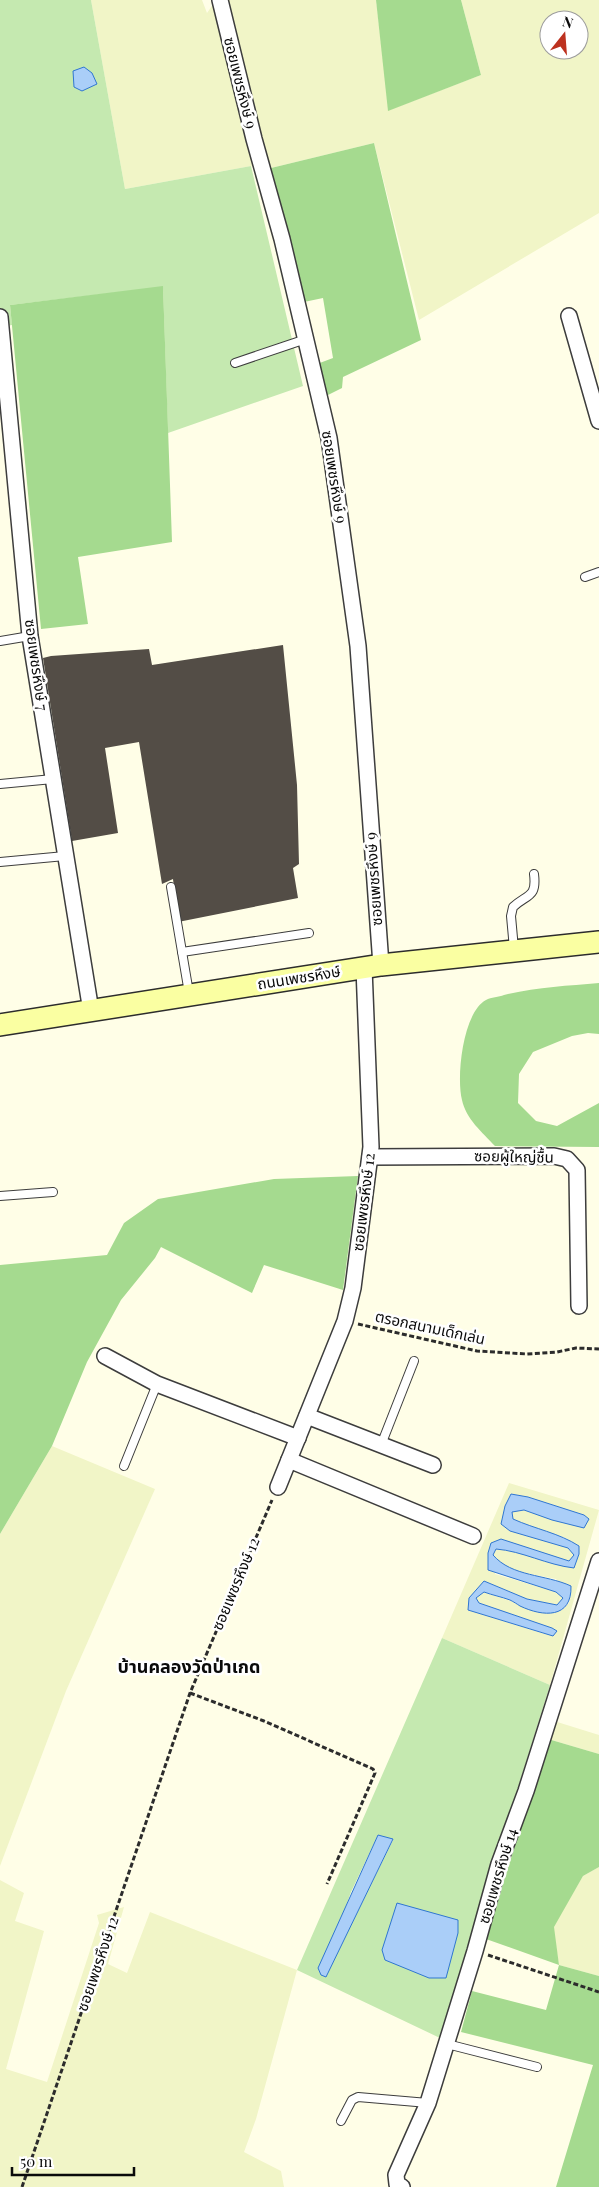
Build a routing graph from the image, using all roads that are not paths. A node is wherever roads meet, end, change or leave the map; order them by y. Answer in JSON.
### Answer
{"nodes":[{"id":1,"x":220,"y":0,"type":"edge"},
{"id":2,"x":569,"y":316,"type":"dead end"},
{"id":3,"x":0,"y":317,"type":"edge"},
{"id":4,"x":306,"y":339,"type":"junction"},
{"id":5,"x":235,"y":362,"type":"dead end"},
{"id":6,"x":599,"y":421,"type":"edge"},
{"id":7,"x":599,"y":572,"type":"edge"},
{"id":8,"x":586,"y":577,"type":"dead end"},
{"id":9,"x":30,"y":636,"type":"junction"},
{"id":10,"x":0,"y":641,"type":"edge"},
{"id":11,"x":53,"y":779,"type":"junction"},
{"id":12,"x":0,"y":784,"type":"edge"},
{"id":13,"x":66,"y":856,"type":"junction"},
{"id":14,"x":0,"y":862,"type":"edge"},
{"id":15,"x":534,"y":874,"type":"dead end"},
{"id":16,"x":170,"y":887,"type":"dead end"},
{"id":17,"x":309,"y":933,"type":"dead end"},
{"id":18,"x":599,"y":942,"type":"edge"},
{"id":19,"x":514,"y":951,"type":"junction"},
{"id":20,"x":182,"y":952,"type":"junction"},
{"id":21,"x":373,"y":966,"type":"junction"},
{"id":22,"x":189,"y":995,"type":"junction"},
{"id":23,"x":91,"y":1011,"type":"junction"},
{"id":24,"x":0,"y":1025,"type":"edge"},
{"id":25,"x":370,"y":1157,"type":"junction"},
{"id":26,"x":53,"y":1192,"type":"dead end"},
{"id":27,"x":0,"y":1196,"type":"edge"},
{"id":28,"x":579,"y":1306,"type":"dead end"},
{"id":29,"x":105,"y":1356,"type":"dead end"},
{"id":30,"x":414,"y":1361,"type":"dead end"},
{"id":31,"x":158,"y":1384,"type":"junction"},
{"id":32,"x":307,"y":1416,"type":"junction"},
{"id":33,"x":298,"y":1438,"type":"junction"},
{"id":34,"x":381,"y":1445,"type":"junction"},
{"id":35,"x":289,"y":1460,"type":"junction"},
{"id":36,"x":433,"y":1465,"type":"dead end"},
{"id":37,"x":124,"y":1466,"type":"dead end"},
{"id":38,"x":278,"y":1487,"type":"road end"},
{"id":39,"x":473,"y":1536,"type":"dead end"},
{"id":40,"x":599,"y":1561,"type":"edge"},
{"id":41,"x":447,"y":2044,"type":"junction"},
{"id":42,"x":537,"y":2067,"type":"dead end"},
{"id":43,"x":428,"y":2103,"type":"junction"},
{"id":44,"x":341,"y":2121,"type":"dead end"},
{"id":45,"x":402,"y":2187,"type":"edge"}],
"edges":[{"from":1,"to":4,"type":"street","name":"ซอยเพชรหึงษ์ 9"},
{"from":2,"to":6,"type":"street"},
{"from":3,"to":9,"type":"street","name":"ซอยเพชรหึงษ์ 7"},
{"from":4,"to":5,"type":"lane"},
{"from":4,"to":21,"type":"street","name":"ซอยเพชรหึงษ์ 9"},
{"from":7,"to":8,"type":"lane"},
{"from":9,"to":10,"type":"lane"},
{"from":9,"to":11,"type":"street","name":"ซอยเพชรหึงษ์ 7"},
{"from":11,"to":12,"type":"lane"},
{"from":11,"to":13,"type":"street","name":"ซอยเพชรหึงษ์ 7"},
{"from":13,"to":14,"type":"lane"},
{"from":13,"to":23,"type":"street","name":"ซอยเพชรหึงษ์ 7"},
{"from":15,"to":19,"type":"lane"},
{"from":16,"to":20,"type":"lane"},
{"from":17,"to":20,"type":"lane"},
{"from":18,"to":19,"type":"main road","name":"ถนนเพชรหึงษ์"},
{"from":19,"to":21,"type":"main road","name":"ถนนเพชรหึงษ์"},
{"from":20,"to":22,"type":"lane"},
{"from":21,"to":22,"type":"main road","name":"ถนนเพชรหึงษ์"},
{"from":21,"to":25,"type":"street","name":"ซอยเพชรหึงษ์ 12"},
{"from":22,"to":23,"type":"main road","name":"ถนนเพชรหึงษ์"},
{"from":23,"to":24,"type":"main road","name":"ถนนเพชรหึงษ์"},
{"from":25,"to":28,"type":"street","name":"ซอยผู้ใหญ่ชื้น"},
{"from":25,"to":32,"type":"street","name":"ซอยเพชรหึงษ์ 12"},
{"from":26,"to":27,"type":"lane"},
{"from":29,"to":31,"type":"street"},
{"from":30,"to":34,"type":"lane"},
{"from":31,"to":33,"type":"street"},
{"from":31,"to":37,"type":"lane"},
{"from":32,"to":33,"type":"street","name":"ซอยเพชรหึงษ์ 12"},
{"from":32,"to":34,"type":"street"},
{"from":33,"to":35,"type":"street","name":"ซอยเพชรหึงษ์ 12"},
{"from":34,"to":36,"type":"street"},
{"from":35,"to":38,"type":"street","name":"ซอยเพชรหึงษ์ 12"},
{"from":35,"to":39,"type":"street"},
{"from":40,"to":41,"type":"street","name":"ซอยเพชรหึงษ์ 14"},
{"from":41,"to":42,"type":"lane"},
{"from":41,"to":43,"type":"street","name":"ซอยเพชรหึงษ์ 14"},
{"from":43,"to":44,"type":"lane"},
{"from":43,"to":45,"type":"street","name":"ซอยเพชรหึงษ์ 14"}]}
